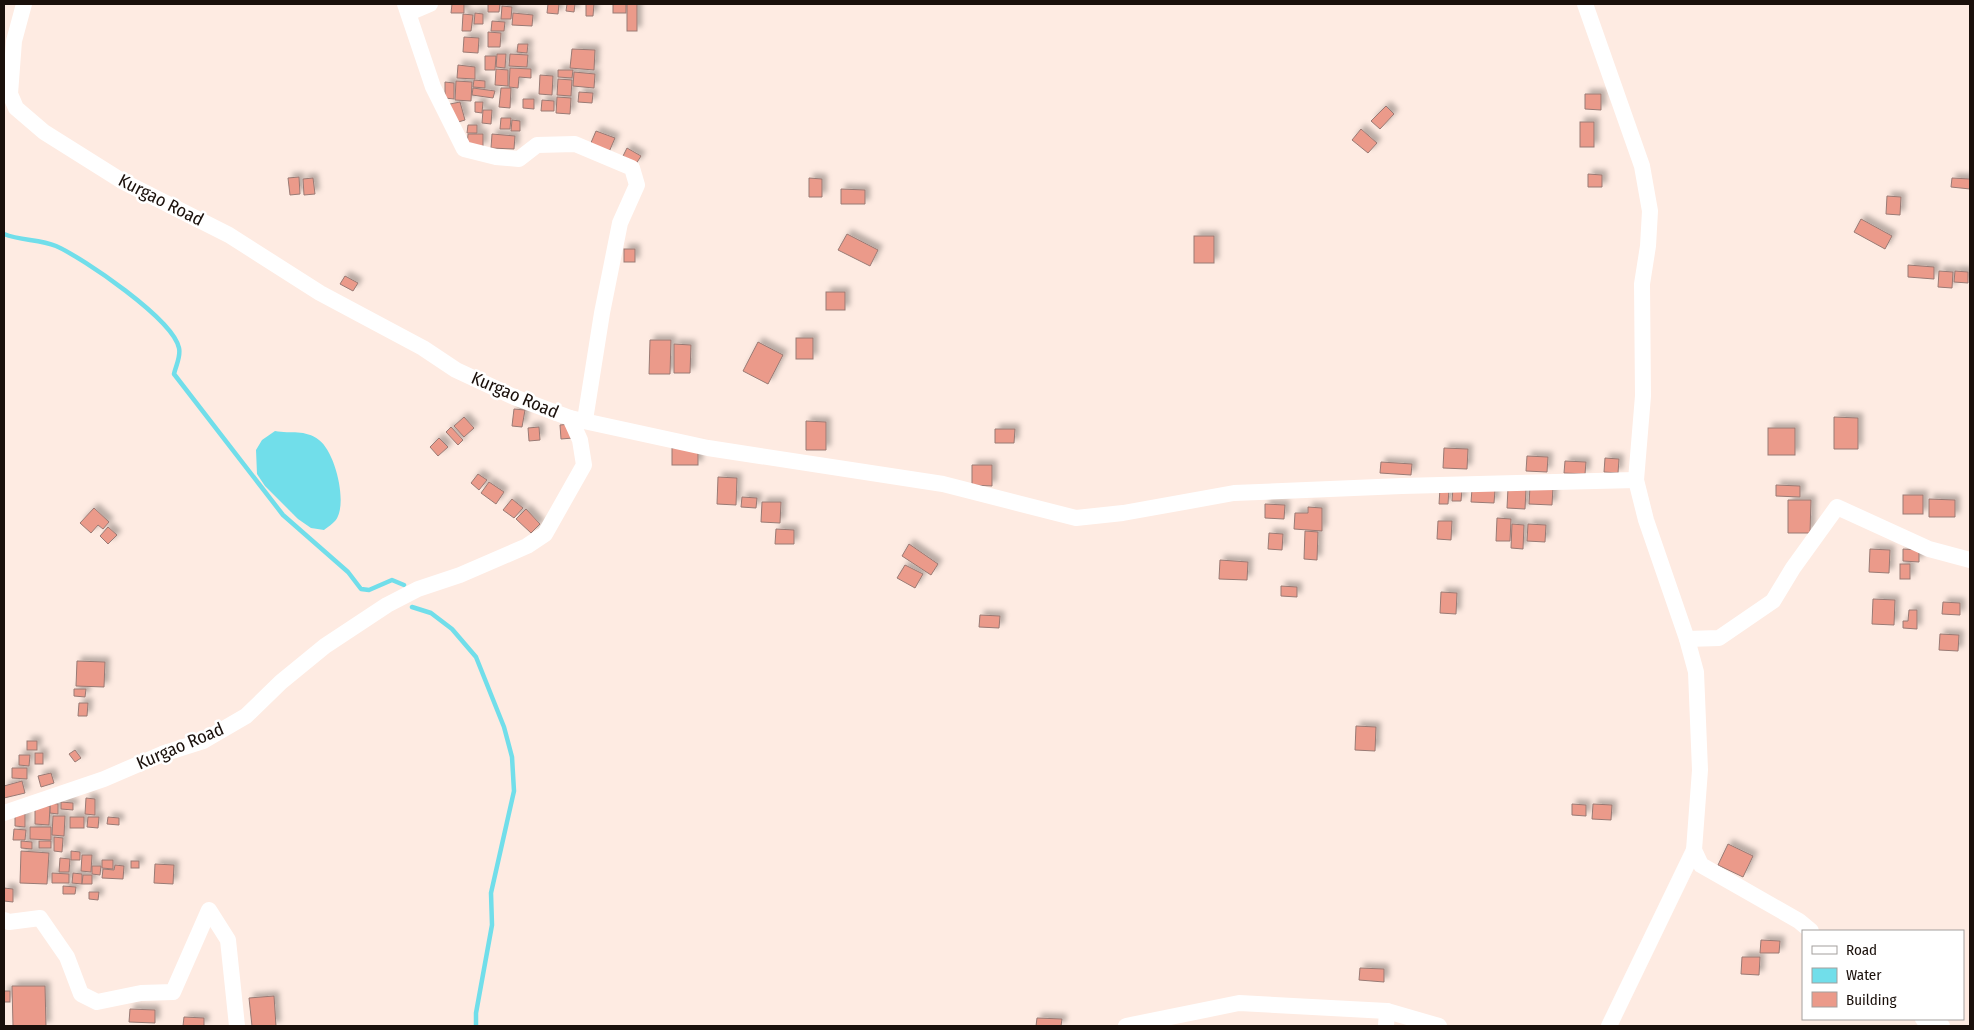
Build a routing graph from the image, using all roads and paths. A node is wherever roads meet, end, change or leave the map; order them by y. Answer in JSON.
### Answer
{"nodes":[{"id":1,"x":24,"y":4,"type":"edge"},
{"id":2,"x":430,"y":4,"type":"edge"},
{"id":3,"x":1585,"y":4,"type":"edge"},
{"id":4,"x":407,"y":8,"type":"edge"},
{"id":5,"x":577,"y":419,"type":"junction"},
{"id":6,"x":1636,"y":480,"type":"junction"},
{"id":7,"x":1970,"y":560,"type":"edge"},
{"id":8,"x":1687,"y":639,"type":"junction"},
{"id":9,"x":4,"y":813,"type":"edge"},
{"id":10,"x":1694,"y":850,"type":"junction"},
{"id":11,"x":4,"y":920,"type":"edge"},
{"id":12,"x":1810,"y":930,"type":"edge"},
{"id":13,"x":1387,"y":1019,"type":"edge"},
{"id":14,"x":1926,"y":1020,"type":"edge"},
{"id":15,"x":237,"y":1026,"type":"edge"},
{"id":16,"x":1126,"y":1026,"type":"edge"},
{"id":17,"x":1439,"y":1026,"type":"edge"},
{"id":18,"x":1609,"y":1026,"type":"edge"},
{"id":19,"x":1942,"y":1026,"type":"edge"}],
"edges":[{"from":1,"to":5,"type":"street","name":"Kurgao Road"},
{"from":2,"to":4,"type":"street"},
{"from":3,"to":6,"type":"street"},
{"from":4,"to":5,"type":"street"},
{"from":5,"to":6,"type":"street"},
{"from":5,"to":9,"type":"street","name":"Kurgao Road"},
{"from":6,"to":8,"type":"street"},
{"from":7,"to":8,"type":"street"},
{"from":8,"to":10,"type":"street"},
{"from":10,"to":12,"type":"street"},
{"from":10,"to":18,"type":"street"},
{"from":11,"to":15,"type":"street"},
{"from":13,"to":16,"type":"street"},
{"from":13,"to":17,"type":"street"},
{"from":14,"to":19,"type":"street"}]}
